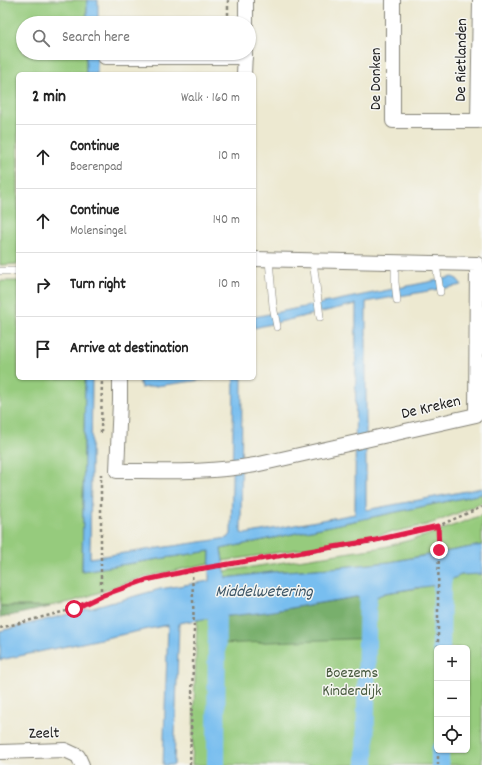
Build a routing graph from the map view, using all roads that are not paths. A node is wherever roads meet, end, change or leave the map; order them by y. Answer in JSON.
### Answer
{"nodes":[{"id":1,"x":246,"y":0,"type":"edge"},
{"id":2,"x":393,"y":0,"type":"edge"},
{"id":3,"x":480,"y":0,"type":"edge"},
{"id":4,"x":246,"y":16,"type":"edge"},
{"id":5,"x":245,"y":60,"type":"edge"},
{"id":6,"x":244,"y":72,"type":"edge"},
{"id":7,"x":478,"y":122,"type":"joint"},
{"id":8,"x":256,"y":259,"type":"edge"},
{"id":9,"x":270,"y":260,"type":"junction"},
{"id":10,"x":313,"y":261,"type":"junction"},
{"id":11,"x":395,"y":263,"type":"junction"},
{"id":12,"x":479,"y":264,"type":"edge"},
{"id":13,"x":437,"y":270,"type":"junction"},
{"id":14,"x":0,"y":271,"type":"edge"},
{"id":15,"x":16,"y":271,"type":"edge"},
{"id":16,"x":440,"y":292,"type":"dead end"},
{"id":17,"x":397,"y":301,"type":"dead end"},
{"id":18,"x":320,"y":317,"type":"dead end"},
{"id":19,"x":277,"y":327,"type":"dead end"},
{"id":20,"x":120,"y":380,"type":"edge"},
{"id":21,"x":0,"y":752,"type":"edge"},
{"id":22,"x":82,"y":765,"type":"edge"}],
"edges":[{"from":1,"to":4,"type":"street"},
{"from":2,"to":7,"type":"street","name":"De Donken"},
{"from":3,"to":7,"type":"street","name":"De Rietlanden"},
{"from":5,"to":6,"type":"street"},
{"from":8,"to":9,"type":"street","name":"De Kreken"},
{"from":9,"to":10,"type":"street","name":"De Kreken"},
{"from":9,"to":19,"type":"lane"},
{"from":10,"to":11,"type":"street","name":"De Kreken"},
{"from":10,"to":18,"type":"lane"},
{"from":11,"to":13,"type":"street","name":"De Kreken"},
{"from":11,"to":17,"type":"lane"},
{"from":12,"to":13,"type":"street","name":"De Kreken"},
{"from":12,"to":20,"type":"street","name":"De Kreken"},
{"from":13,"to":16,"type":"lane"},
{"from":14,"to":15,"type":"lane"},
{"from":21,"to":22,"type":"street","name":"Zeelt"}]}
